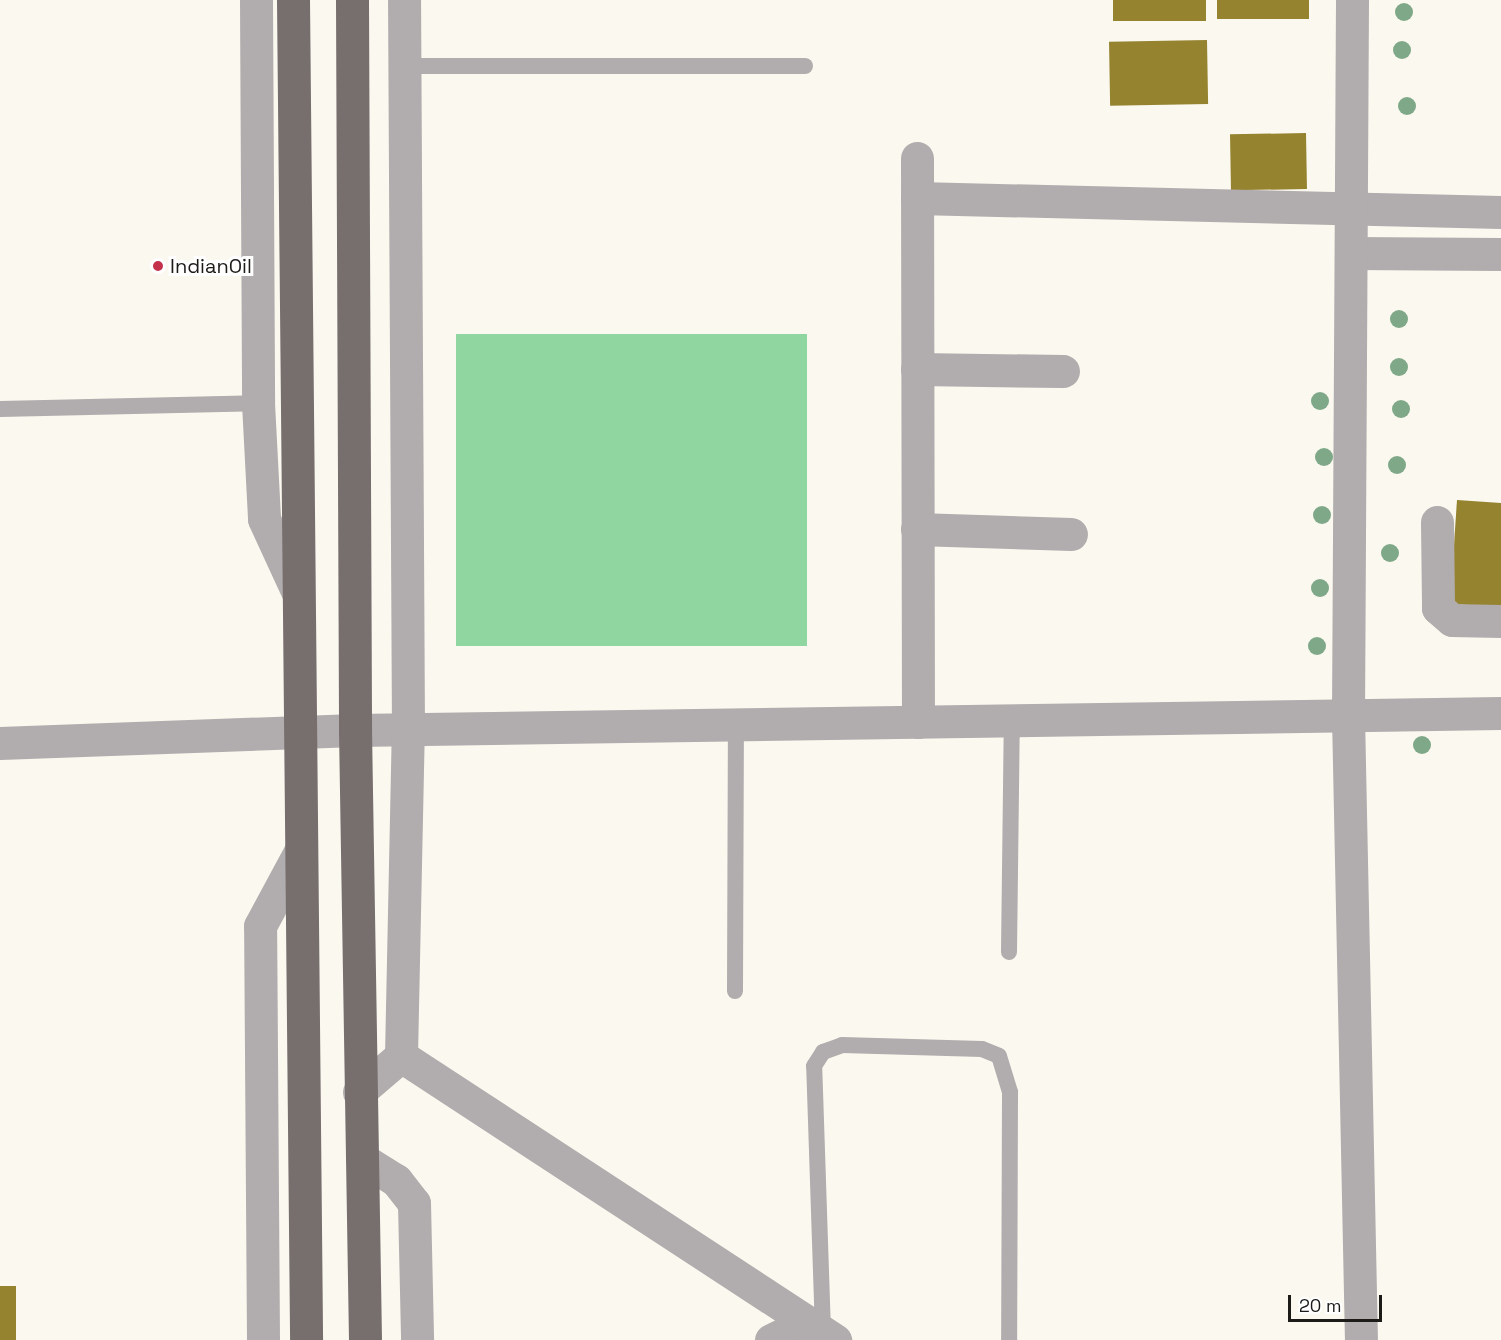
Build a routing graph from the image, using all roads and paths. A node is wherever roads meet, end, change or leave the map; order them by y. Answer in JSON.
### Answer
{"nodes":[{"id":1,"x":256,"y":0,"type":"edge"},
{"id":2,"x":293,"y":0,"type":"edge"},
{"id":3,"x":352,"y":0,"type":"edge"},
{"id":4,"x":404,"y":0,"type":"edge"},
{"id":5,"x":1352,"y":0,"type":"edge"},
{"id":6,"x":404,"y":66,"type":"junction"},
{"id":7,"x":805,"y":66,"type":"dead end"},
{"id":8,"x":917,"y":159,"type":"dead end"},
{"id":9,"x":917,"y":198,"type":"junction"},
{"id":10,"x":1350,"y":207,"type":"junction"},
{"id":11,"x":1495,"y":212,"type":"edge"},
{"id":12,"x":1351,"y":253,"type":"junction"},
{"id":13,"x":1493,"y":254,"type":"edge"},
{"id":14,"x":917,"y":369,"type":"junction"},
{"id":15,"x":1063,"y":371,"type":"dead end"},
{"id":16,"x":258,"y":403,"type":"junction"},
{"id":17,"x":0,"y":409,"type":"edge"},
{"id":18,"x":1437,"y":522,"type":"dead end"},
{"id":19,"x":917,"y":529,"type":"junction"},
{"id":20,"x":1071,"y":534,"type":"dead end"},
{"id":21,"x":298,"y":593,"type":"junction"},
{"id":22,"x":1501,"y":621,"type":"edge"},
{"id":23,"x":1501,"y":713,"type":"edge"},
{"id":24,"x":1348,"y":716,"type":"junction"},
{"id":25,"x":1012,"y":720,"type":"junction"},
{"id":26,"x":918,"y":722,"type":"junction"},
{"id":27,"x":736,"y":724,"type":"junction"},
{"id":28,"x":408,"y":729,"type":"junction"},
{"id":29,"x":355,"y":730,"type":"junction"},
{"id":30,"x":300,"y":732,"type":"junction"},
{"id":31,"x":0,"y":743,"type":"edge"},
{"id":32,"x":301,"y":850,"type":"junction"},
{"id":33,"x":1009,"y":952,"type":"dead end"},
{"id":34,"x":735,"y":991,"type":"dead end"},
{"id":35,"x":401,"y":1056,"type":"junction"},
{"id":36,"x":359,"y":1092,"type":"junction"},
{"id":37,"x":362,"y":1159,"type":"junction"},
{"id":38,"x":822,"y":1331,"type":"edge"},
{"id":39,"x":263,"y":1340,"type":"edge"},
{"id":40,"x":306,"y":1340,"type":"edge"},
{"id":41,"x":365,"y":1340,"type":"edge"},
{"id":42,"x":417,"y":1340,"type":"edge"},
{"id":43,"x":771,"y":1340,"type":"edge"},
{"id":44,"x":1009,"y":1340,"type":"edge"},
{"id":45,"x":1361,"y":1340,"type":"edge"}],
"edges":[{"from":1,"to":16,"type":"street"},
{"from":2,"to":21,"type":"main road"},
{"from":3,"to":29,"type":"main road"},
{"from":4,"to":6,"type":"street"},
{"from":5,"to":10,"type":"street"},
{"from":6,"to":7,"type":"lane"},
{"from":6,"to":28,"type":"street"},
{"from":8,"to":9,"type":"street"},
{"from":9,"to":10,"type":"street"},
{"from":9,"to":14,"type":"street"},
{"from":10,"to":11,"type":"street"},
{"from":10,"to":12,"type":"street"},
{"from":11,"to":13,"type":"street"},
{"from":12,"to":13,"type":"street"},
{"from":12,"to":24,"type":"street"},
{"from":14,"to":15,"type":"street"},
{"from":14,"to":19,"type":"street"},
{"from":16,"to":17,"type":"lane"},
{"from":16,"to":21,"type":"street"},
{"from":18,"to":22,"type":"street"},
{"from":19,"to":20,"type":"street"},
{"from":19,"to":26,"type":"street"},
{"from":21,"to":30,"type":"main road"},
{"from":23,"to":24,"type":"street"},
{"from":24,"to":25,"type":"street"},
{"from":24,"to":45,"type":"street"},
{"from":25,"to":26,"type":"street"},
{"from":25,"to":33,"type":"lane"},
{"from":26,"to":27,"type":"street"},
{"from":27,"to":28,"type":"street"},
{"from":27,"to":34,"type":"lane"},
{"from":28,"to":29,"type":"street"},
{"from":28,"to":35,"type":"street"},
{"from":29,"to":30,"type":"street"},
{"from":29,"to":36,"type":"main road"},
{"from":30,"to":31,"type":"street"},
{"from":30,"to":32,"type":"main road"},
{"from":32,"to":39,"type":"street"},
{"from":32,"to":40,"type":"main road"},
{"from":35,"to":36,"type":"street"},
{"from":35,"to":38,"type":"street"},
{"from":36,"to":37,"type":"main road"},
{"from":37,"to":41,"type":"main road"},
{"from":37,"to":42,"type":"street"},
{"from":38,"to":43,"type":"street"},
{"from":38,"to":44,"type":"lane"}]}
